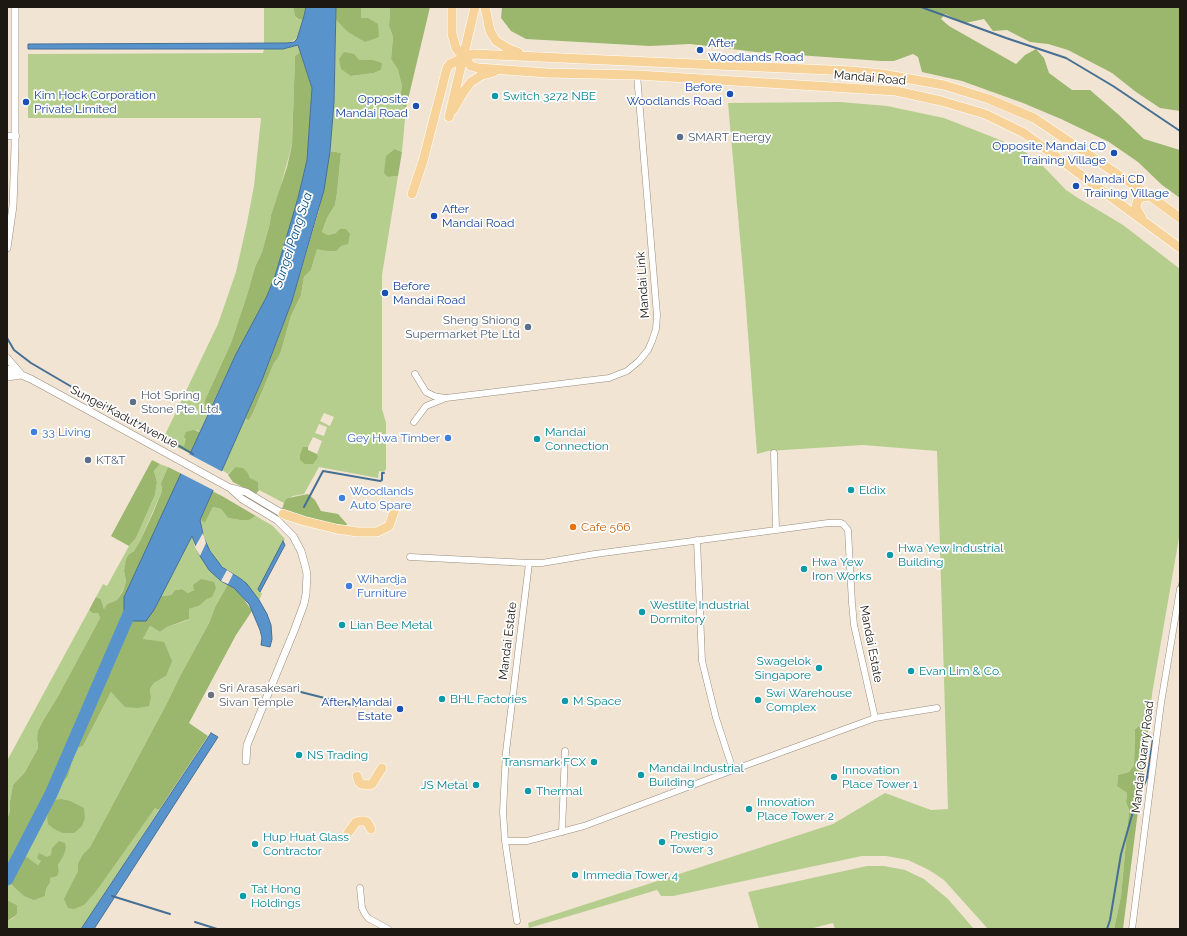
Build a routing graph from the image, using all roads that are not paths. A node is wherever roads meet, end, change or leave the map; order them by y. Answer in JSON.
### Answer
{"nodes":[{"id":1,"x":15,"y":7,"type":"edge"},
{"id":2,"x":452,"y":7,"type":"edge"},
{"id":3,"x":475,"y":7,"type":"edge"},
{"id":4,"x":485,"y":7,"type":"edge"},
{"id":5,"x":531,"y":57,"type":"junction"},
{"id":6,"x":464,"y":58,"type":"junction"},
{"id":7,"x":776,"y":68,"type":"junction"},
{"id":8,"x":514,"y":71,"type":"junction"},
{"id":9,"x":482,"y":75,"type":"junction"},
{"id":10,"x":637,"y":75,"type":"junction"},
{"id":11,"x":789,"y":84,"type":"junction"},
{"id":12,"x":454,"y":98,"type":"junction"},
{"id":13,"x":7,"y":136,"type":"edge"},
{"id":14,"x":16,"y":136,"type":"junction"},
{"id":15,"x":412,"y":194,"type":"dead end"},
{"id":16,"x":1150,"y":196,"type":"junction"},
{"id":17,"x":1180,"y":218,"type":"edge"},
{"id":18,"x":1143,"y":221,"type":"junction"},
{"id":19,"x":7,"y":248,"type":"edge"},
{"id":20,"x":1180,"y":248,"type":"edge"},
{"id":21,"x":7,"y":358,"type":"edge"},
{"id":22,"x":7,"y":369,"type":"edge"},
{"id":23,"x":416,"y":374,"type":"dead end"},
{"id":24,"x":22,"y":375,"type":"junction"},
{"id":25,"x":7,"y":377,"type":"edge"},
{"id":26,"x":446,"y":398,"type":"junction"},
{"id":27,"x":414,"y":422,"type":"dead end"},
{"id":28,"x":774,"y":453,"type":"dead end"},
{"id":29,"x":230,"y":488,"type":"junction"},
{"id":30,"x":396,"y":509,"type":"dead end"},
{"id":31,"x":283,"y":514,"type":"joint"},
{"id":32,"x":776,"y":530,"type":"junction"},
{"id":33,"x":696,"y":540,"type":"junction"},
{"id":34,"x":410,"y":557,"type":"dead end"},
{"id":35,"x":529,"y":563,"type":"junction"},
{"id":36,"x":1180,"y":589,"type":"edge"},
{"id":37,"x":937,"y":708,"type":"dead end"},
{"id":38,"x":875,"y":718,"type":"junction"},
{"id":39,"x":565,"y":751,"type":"dead end"},
{"id":40,"x":246,"y":761,"type":"dead end"},
{"id":41,"x":382,"y":768,"type":"dead end"},
{"id":42,"x":733,"y":770,"type":"junction"},
{"id":43,"x":357,"y":776,"type":"dead end"},
{"id":44,"x":371,"y":829,"type":"dead end"},
{"id":45,"x":562,"y":832,"type":"junction"},
{"id":46,"x":348,"y":833,"type":"dead end"},
{"id":47,"x":505,"y":841,"type":"junction"},
{"id":48,"x":360,"y":888,"type":"dead end"},
{"id":49,"x":517,"y":921,"type":"dead end"},
{"id":50,"x":388,"y":929,"type":"edge"},
{"id":51,"x":1132,"y":929,"type":"edge"}],
"edges":[{"from":1,"to":14,"type":"street"},
{"from":2,"to":6,"type":"main road"},
{"from":3,"to":6,"type":"main road"},
{"from":4,"to":5,"type":"main road"},
{"from":5,"to":6,"type":"main road","name":"Mandai Road"},
{"from":5,"to":7,"type":"main road","name":"Mandai Road"},
{"from":6,"to":8,"type":"main road"},
{"from":6,"to":12,"type":"main road"},
{"from":6,"to":15,"type":"main road"},
{"from":7,"to":11,"type":"main road"},
{"from":7,"to":16,"type":"main road","name":"Mandai Road"},
{"from":8,"to":9,"type":"main road"},
{"from":8,"to":10,"type":"main road","name":"Mandai Road"},
{"from":9,"to":12,"type":"main road"},
{"from":9,"to":12,"type":"main road"},
{"from":10,"to":11,"type":"main road","name":"Mandai Road"},
{"from":10,"to":26,"type":"street","name":"Mandai Link"},
{"from":11,"to":18,"type":"main road","name":"Mandai Road"},
{"from":13,"to":14,"type":"street"},
{"from":14,"to":19,"type":"street"},
{"from":16,"to":17,"type":"main road","name":"Mandai Road"},
{"from":16,"to":18,"type":"main road"},
{"from":18,"to":20,"type":"main road","name":"Mandai Road"},
{"from":21,"to":24,"type":"street"},
{"from":22,"to":24,"type":"street","name":"Sungei Kadut Avenue"},
{"from":23,"to":26,"type":"street","name":"Mandai Link"},
{"from":24,"to":25,"type":"street"},
{"from":24,"to":29,"type":"street","name":"Sungei Kadut Avenue"},
{"from":26,"to":27,"type":"street","name":"Mandai Link"},
{"from":28,"to":32,"type":"street"},
{"from":29,"to":31,"type":"street","name":"Sungei Kadut Avenue"},
{"from":29,"to":40,"type":"street","name":"Sungei Kadut Avenue"},
{"from":30,"to":31,"type":"main road"},
{"from":32,"to":33,"type":"street","name":"Mandai Estate"},
{"from":32,"to":38,"type":"street","name":"Mandai Estate"},
{"from":33,"to":35,"type":"street","name":"Mandai Estate"},
{"from":33,"to":42,"type":"street"},
{"from":34,"to":35,"type":"street","name":"Mandai Estate"},
{"from":35,"to":47,"type":"street","name":"Mandai Estate"},
{"from":36,"to":51,"type":"street","name":"Mandai Quarry Road"},
{"from":37,"to":38,"type":"street"},
{"from":38,"to":42,"type":"street"},
{"from":39,"to":45,"type":"street"},
{"from":41,"to":43,"type":"main road"},
{"from":42,"to":45,"type":"street"},
{"from":44,"to":46,"type":"main road"},
{"from":45,"to":47,"type":"street"},
{"from":47,"to":49,"type":"street","name":"Mandai Estate"},
{"from":48,"to":50,"type":"street"}]}
